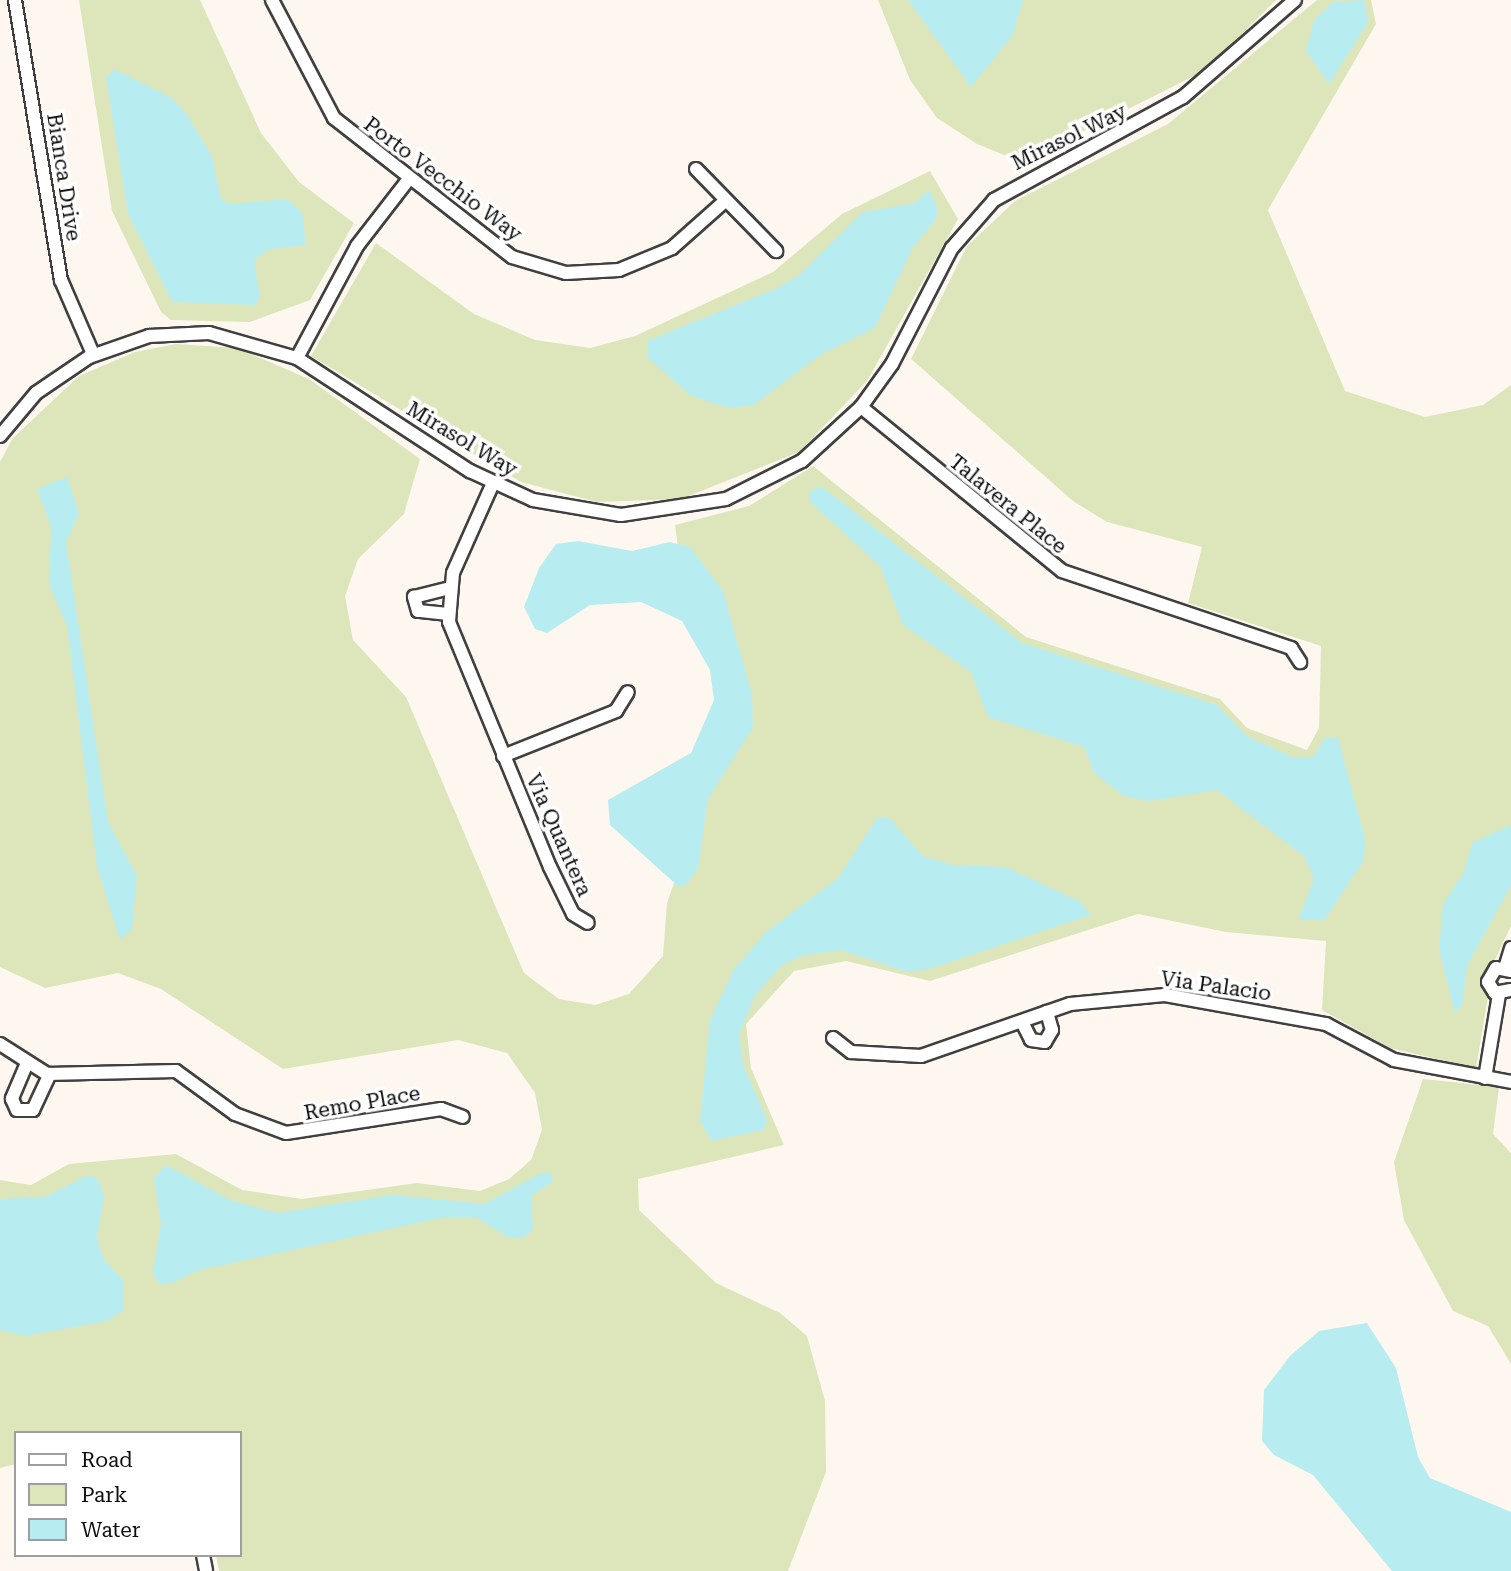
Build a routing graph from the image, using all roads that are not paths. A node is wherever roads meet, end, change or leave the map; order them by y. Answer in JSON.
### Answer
{"nodes":[{"id":1,"x":15,"y":0,"type":"edge"},
{"id":2,"x":272,"y":0,"type":"edge"},
{"id":3,"x":1295,"y":0,"type":"edge"},
{"id":4,"x":696,"y":169,"type":"dead end"},
{"id":5,"x":408,"y":180,"type":"junction"},
{"id":6,"x":726,"y":200,"type":"junction"},
{"id":7,"x":776,"y":251,"type":"dead end"},
{"id":8,"x":93,"y":354,"type":"junction"},
{"id":9,"x":297,"y":358,"type":"junction"},
{"id":10,"x":861,"y":408,"type":"junction"},
{"id":11,"x":0,"y":436,"type":"edge"},
{"id":12,"x":493,"y":483,"type":"junction"},
{"id":13,"x":449,"y":588,"type":"junction"},
{"id":14,"x":448,"y":614,"type":"junction"},
{"id":15,"x":1300,"y":662,"type":"dead end"},
{"id":16,"x":628,"y":692,"type":"dead end"},
{"id":17,"x":503,"y":756,"type":"junction"},
{"id":18,"x":588,"y":923,"type":"dead end"},
{"id":19,"x":1511,"y":948,"type":"edge"},
{"id":20,"x":1508,"y":970,"type":"edge"},
{"id":21,"x":1505,"y":992,"type":"edge"},
{"id":22,"x":1047,"y":1012,"type":"junction"},
{"id":23,"x":1022,"y":1022,"type":"junction"},
{"id":24,"x":833,"y":1038,"type":"dead end"},
{"id":25,"x":0,"y":1044,"type":"edge"},
{"id":26,"x":27,"y":1063,"type":"junction"},
{"id":27,"x":50,"y":1074,"type":"junction"},
{"id":28,"x":1485,"y":1078,"type":"junction"},
{"id":29,"x":1511,"y":1082,"type":"edge"},
{"id":30,"x":463,"y":1116,"type":"dead end"}],
"edges":[{"from":1,"to":8,"type":"street","name":"Bianca Drive"},
{"from":2,"to":5,"type":"street","name":"Porto Vecchio Way"},
{"from":3,"to":10,"type":"street","name":"Mirasol Way"},
{"from":4,"to":6,"type":"street"},
{"from":5,"to":6,"type":"street","name":"Porto Vecchio Way"},
{"from":5,"to":9,"type":"street"},
{"from":6,"to":7,"type":"street"},
{"from":8,"to":9,"type":"street","name":"Mirasol Way"},
{"from":8,"to":11,"type":"street","name":"Mirasol Way"},
{"from":9,"to":12,"type":"street","name":"Mirasol Way"},
{"from":10,"to":12,"type":"street","name":"Mirasol Way"},
{"from":10,"to":15,"type":"street","name":"Talavera Place"},
{"from":12,"to":13,"type":"street","name":"Via Quantera"},
{"from":13,"to":14,"type":"street","name":"Via Quantera"},
{"from":13,"to":14,"type":"street"},
{"from":14,"to":17,"type":"street","name":"Via Quantera"},
{"from":16,"to":17,"type":"street","name":"Via Quantera"},
{"from":17,"to":18,"type":"street","name":"Via Quantera"},
{"from":19,"to":20,"type":"street"},
{"from":20,"to":21,"type":"street"},
{"from":21,"to":28,"type":"street"},
{"from":22,"to":23,"type":"street","name":"Via Palacio"},
{"from":22,"to":23,"type":"street"},
{"from":22,"to":28,"type":"street","name":"Via Palacio"},
{"from":23,"to":24,"type":"street","name":"Via Palacio"},
{"from":25,"to":26,"type":"street","name":"Remo Place"},
{"from":26,"to":27,"type":"street","name":"Remo Place"},
{"from":26,"to":27,"type":"street"},
{"from":27,"to":30,"type":"street","name":"Remo Place"},
{"from":28,"to":29,"type":"street","name":"Via Palacio"}]}
